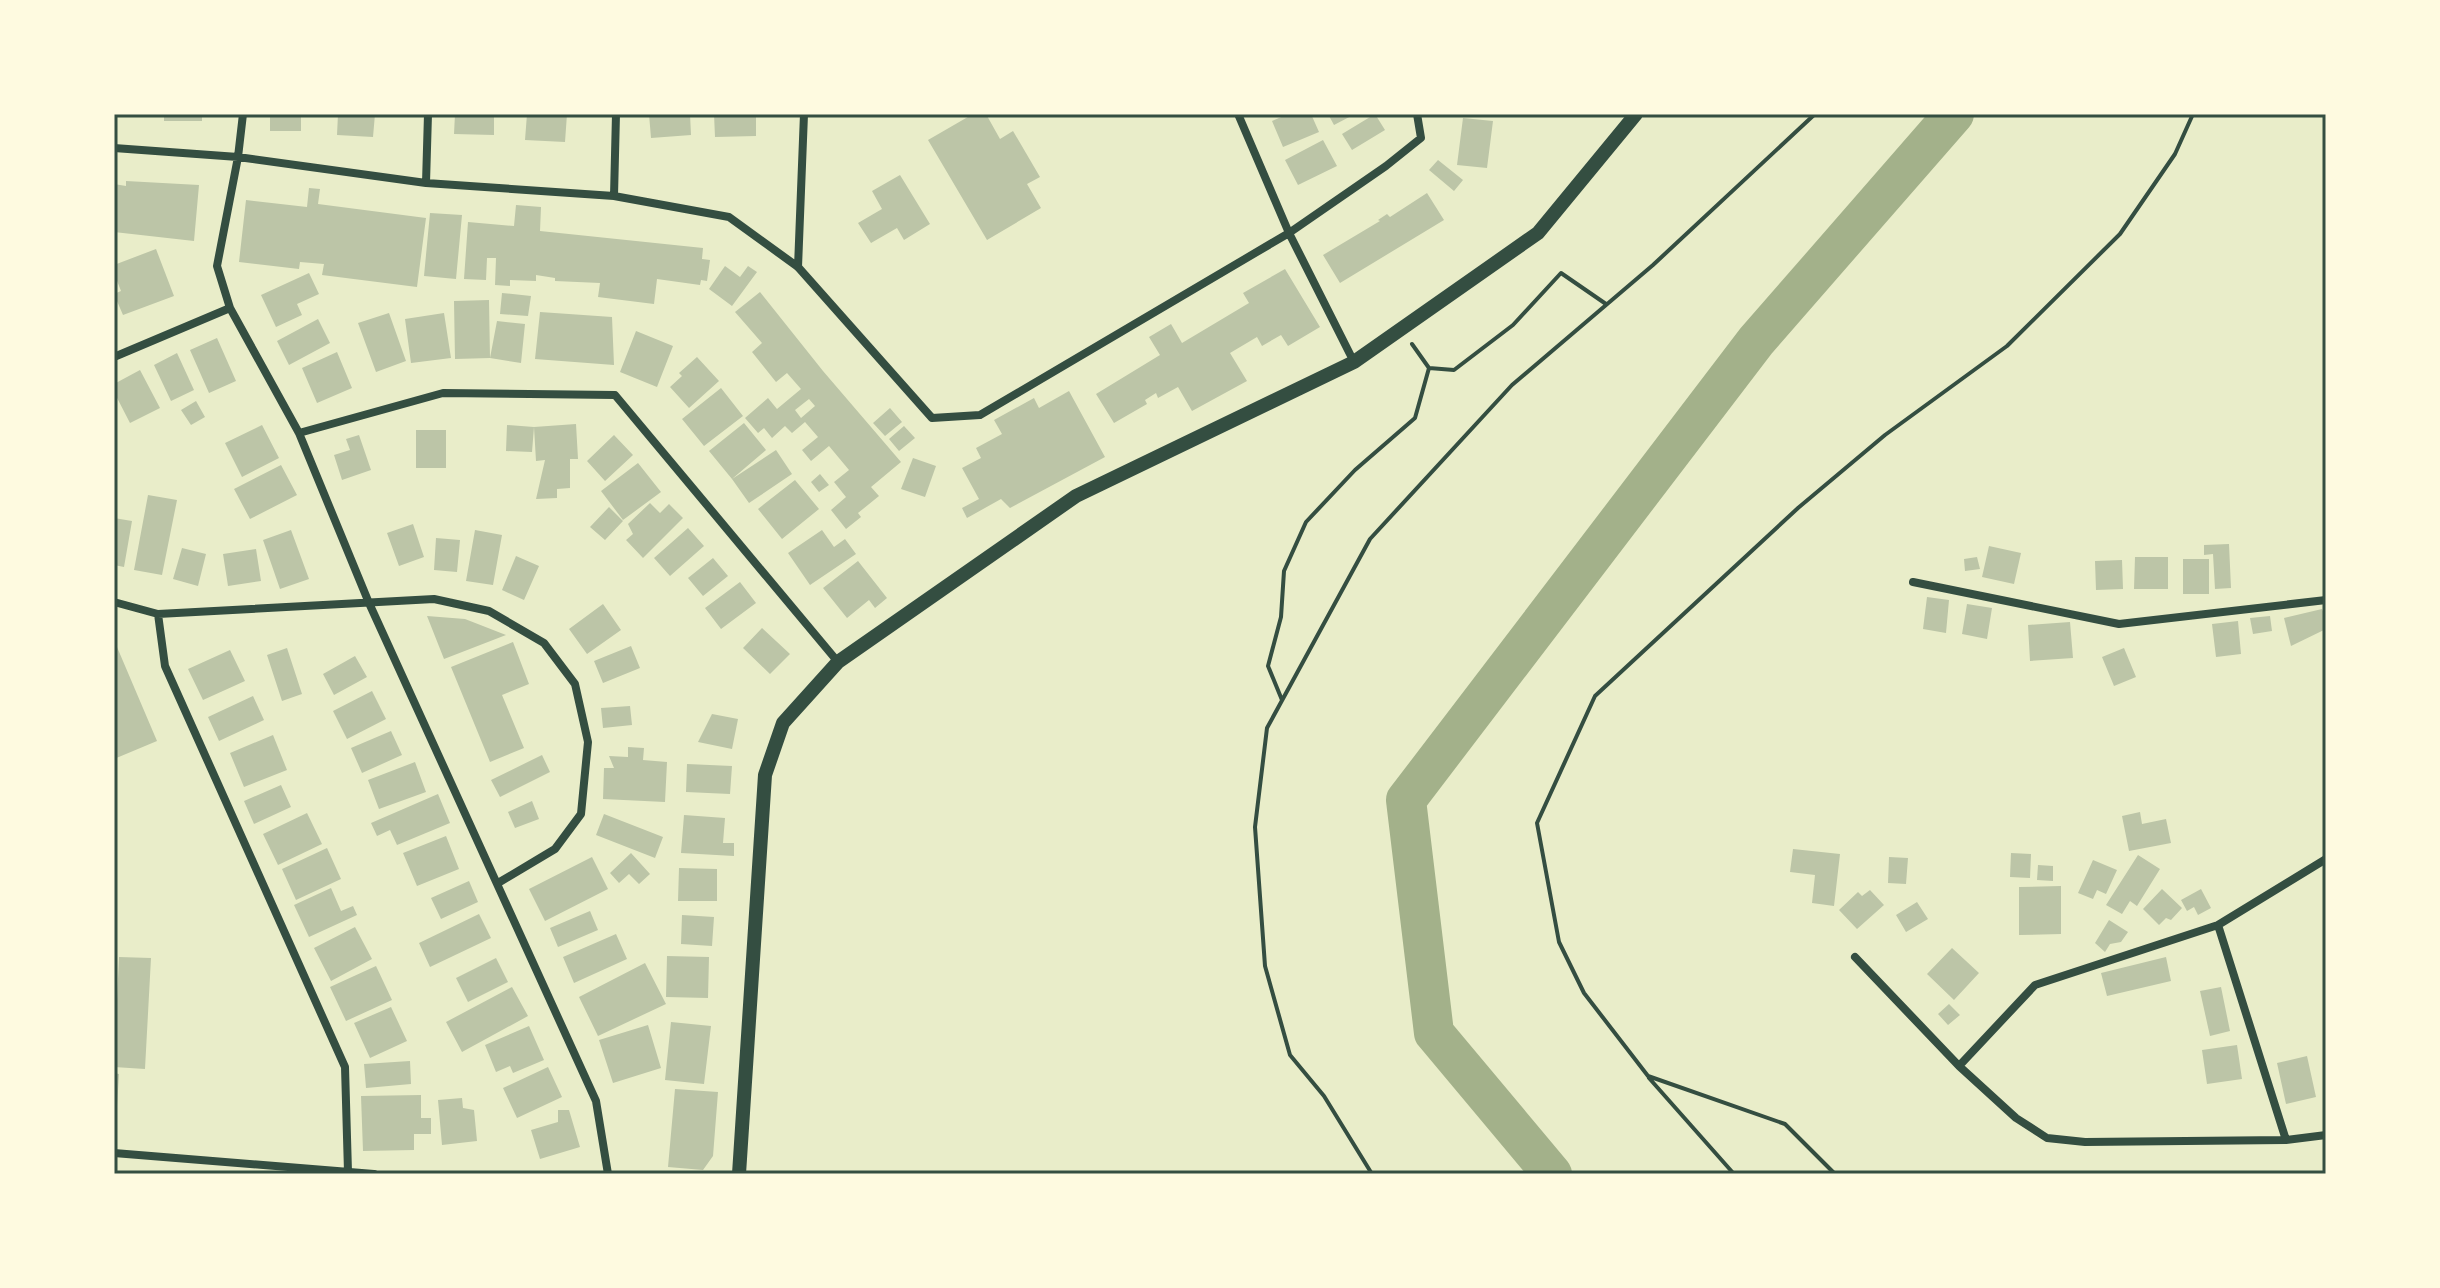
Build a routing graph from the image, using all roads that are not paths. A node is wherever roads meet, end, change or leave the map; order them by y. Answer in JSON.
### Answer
{"nodes":[{"id":1,"x":243,"y":114,"type":"edge"},
{"id":2,"x":428,"y":114,"type":"edge"},
{"id":3,"x":616,"y":114,"type":"edge"},
{"id":4,"x":804,"y":114,"type":"edge"},
{"id":5,"x":1238,"y":114,"type":"edge"},
{"id":6,"x":1417,"y":114,"type":"edge"},
{"id":7,"x":1636,"y":114,"type":"edge"},
{"id":8,"x":114,"y":148,"type":"edge"},
{"id":9,"x":238,"y":157,"type":"junction"},
{"id":10,"x":426,"y":183,"type":"junction"},
{"id":11,"x":614,"y":196,"type":"junction"},
{"id":12,"x":1289,"y":233,"type":"junction"},
{"id":13,"x":798,"y":267,"type":"junction"},
{"id":14,"x":230,"y":308,"type":"junction"},
{"id":15,"x":114,"y":357,"type":"edge"},
{"id":16,"x":1354,"y":362,"type":"junction"},
{"id":17,"x":299,"y":433,"type":"junction"},
{"id":18,"x":1913,"y":582,"type":"dead end"},
{"id":19,"x":2326,"y":600,"type":"edge"},
{"id":20,"x":114,"y":602,"type":"edge"},
{"id":21,"x":369,"y":603,"type":"junction"},
{"id":22,"x":158,"y":614,"type":"junction"},
{"id":23,"x":838,"y":662,"type":"junction"},
{"id":24,"x":2326,"y":859,"type":"edge"},
{"id":25,"x":498,"y":883,"type":"junction"},
{"id":26,"x":2218,"y":925,"type":"junction"},
{"id":27,"x":1855,"y":957,"type":"dead end"},
{"id":28,"x":1959,"y":1066,"type":"junction"},
{"id":29,"x":2326,"y":1135,"type":"edge"},
{"id":30,"x":2286,"y":1140,"type":"junction"},
{"id":31,"x":114,"y":1153,"type":"edge"},
{"id":32,"x":348,"y":1172,"type":"junction"},
{"id":33,"x":374,"y":1174,"type":"edge"},
{"id":34,"x":608,"y":1174,"type":"edge"},
{"id":35,"x":739,"y":1174,"type":"edge"}],
"edges":[{"from":1,"to":9,"type":"street"},
{"from":2,"to":10,"type":"street"},
{"from":3,"to":11,"type":"street"},
{"from":4,"to":13,"type":"street"},
{"from":5,"to":12,"type":"street"},
{"from":6,"to":12,"type":"street"},
{"from":7,"to":16,"type":"street"},
{"from":8,"to":9,"type":"street"},
{"from":9,"to":10,"type":"street"},
{"from":9,"to":14,"type":"street"},
{"from":10,"to":11,"type":"street"},
{"from":11,"to":13,"type":"street"},
{"from":12,"to":13,"type":"street"},
{"from":12,"to":16,"type":"street"},
{"from":14,"to":15,"type":"street"},
{"from":14,"to":17,"type":"street"},
{"from":16,"to":23,"type":"street"},
{"from":17,"to":21,"type":"street"},
{"from":17,"to":23,"type":"street"},
{"from":18,"to":19,"type":"street"},
{"from":20,"to":22,"type":"street"},
{"from":21,"to":22,"type":"street"},
{"from":21,"to":25,"type":"street"},
{"from":21,"to":25,"type":"street"},
{"from":22,"to":32,"type":"street"},
{"from":23,"to":35,"type":"street"},
{"from":24,"to":26,"type":"street"},
{"from":25,"to":34,"type":"street"},
{"from":26,"to":28,"type":"street"},
{"from":26,"to":30,"type":"street"},
{"from":27,"to":28,"type":"street"},
{"from":28,"to":30,"type":"street"},
{"from":29,"to":30,"type":"street"},
{"from":31,"to":32,"type":"street"},
{"from":32,"to":33,"type":"street"}]}
